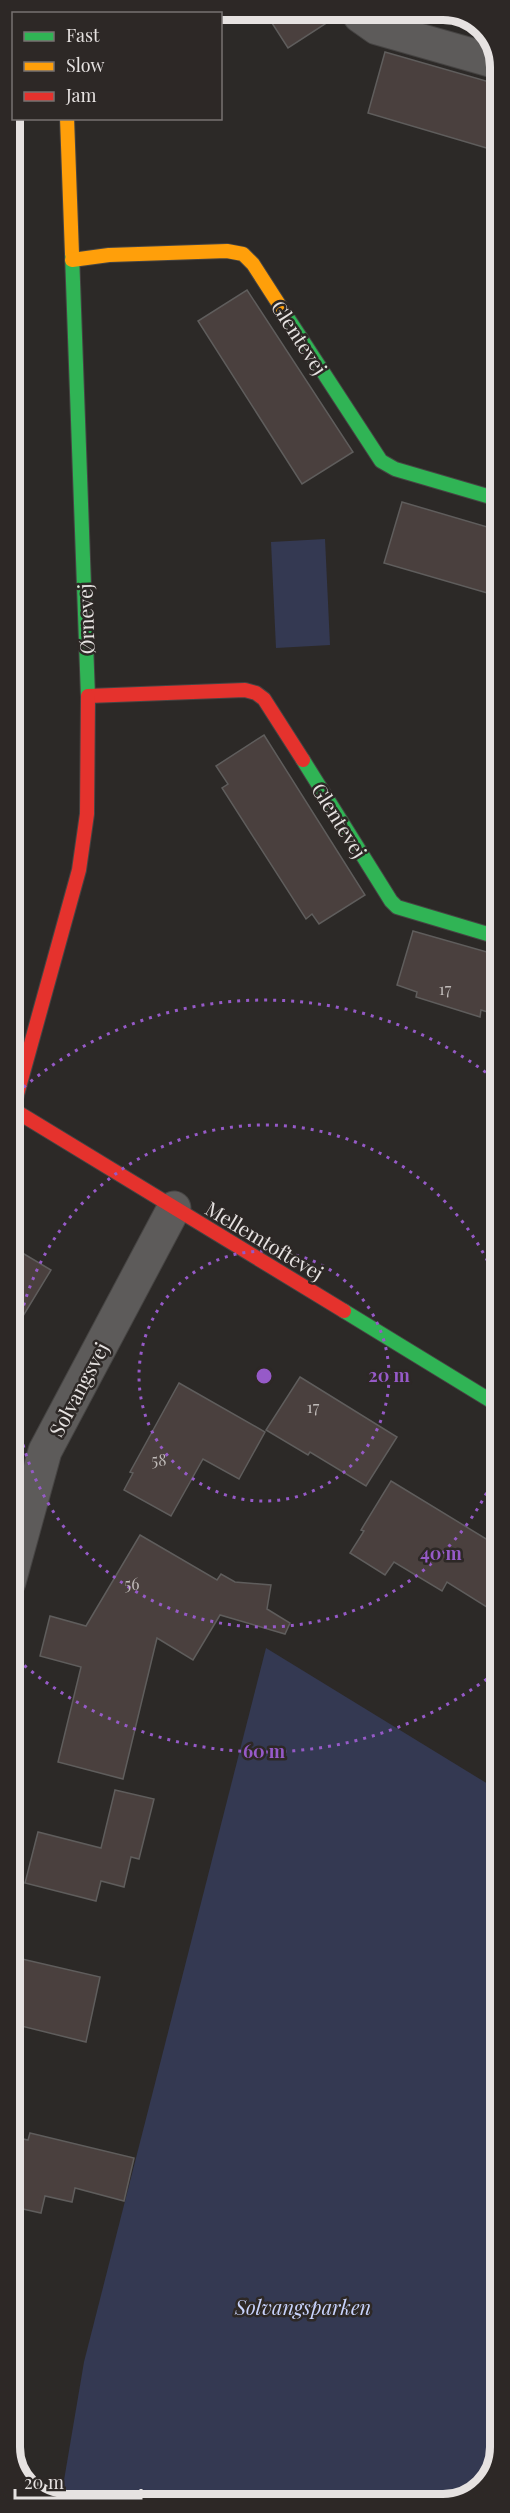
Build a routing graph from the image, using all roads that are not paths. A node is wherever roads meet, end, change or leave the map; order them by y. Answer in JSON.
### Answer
{"nodes":[{"id":1,"x":366,"y":20,"type":"edge"},
{"id":2,"x":490,"y":60,"type":"edge"},
{"id":3,"x":67,"y":120,"type":"edge"},
{"id":4,"x":72,"y":260,"type":"junction"},
{"id":5,"x":490,"y":497,"type":"edge"},
{"id":6,"x":88,"y":696,"type":"junction"},
{"id":7,"x":490,"y":935,"type":"edge"},
{"id":8,"x":20,"y":1076,"type":"edge"},
{"id":9,"x":20,"y":1114,"type":"edge"},
{"id":10,"x":174,"y":1208,"type":"junction"},
{"id":11,"x":490,"y":1400,"type":"edge"},
{"id":12,"x":20,"y":1542,"type":"edge"}],
"edges":[{"from":1,"to":2,"type":"street"},
{"from":3,"to":4,"type":"street","name":"Ørnevej"},
{"from":4,"to":5,"type":"street","name":"Glentevej"},
{"from":4,"to":6,"type":"street","name":"Ørnevej"},
{"from":6,"to":7,"type":"street","name":"Glentevej"},
{"from":6,"to":8,"type":"street","name":"Ørnevej"},
{"from":9,"to":10,"type":"street","name":"Mellemtoftevej"},
{"from":10,"to":11,"type":"street","name":"Mellemtoftevej"},
{"from":10,"to":12,"type":"street","name":"Solvangsvej"}]}
